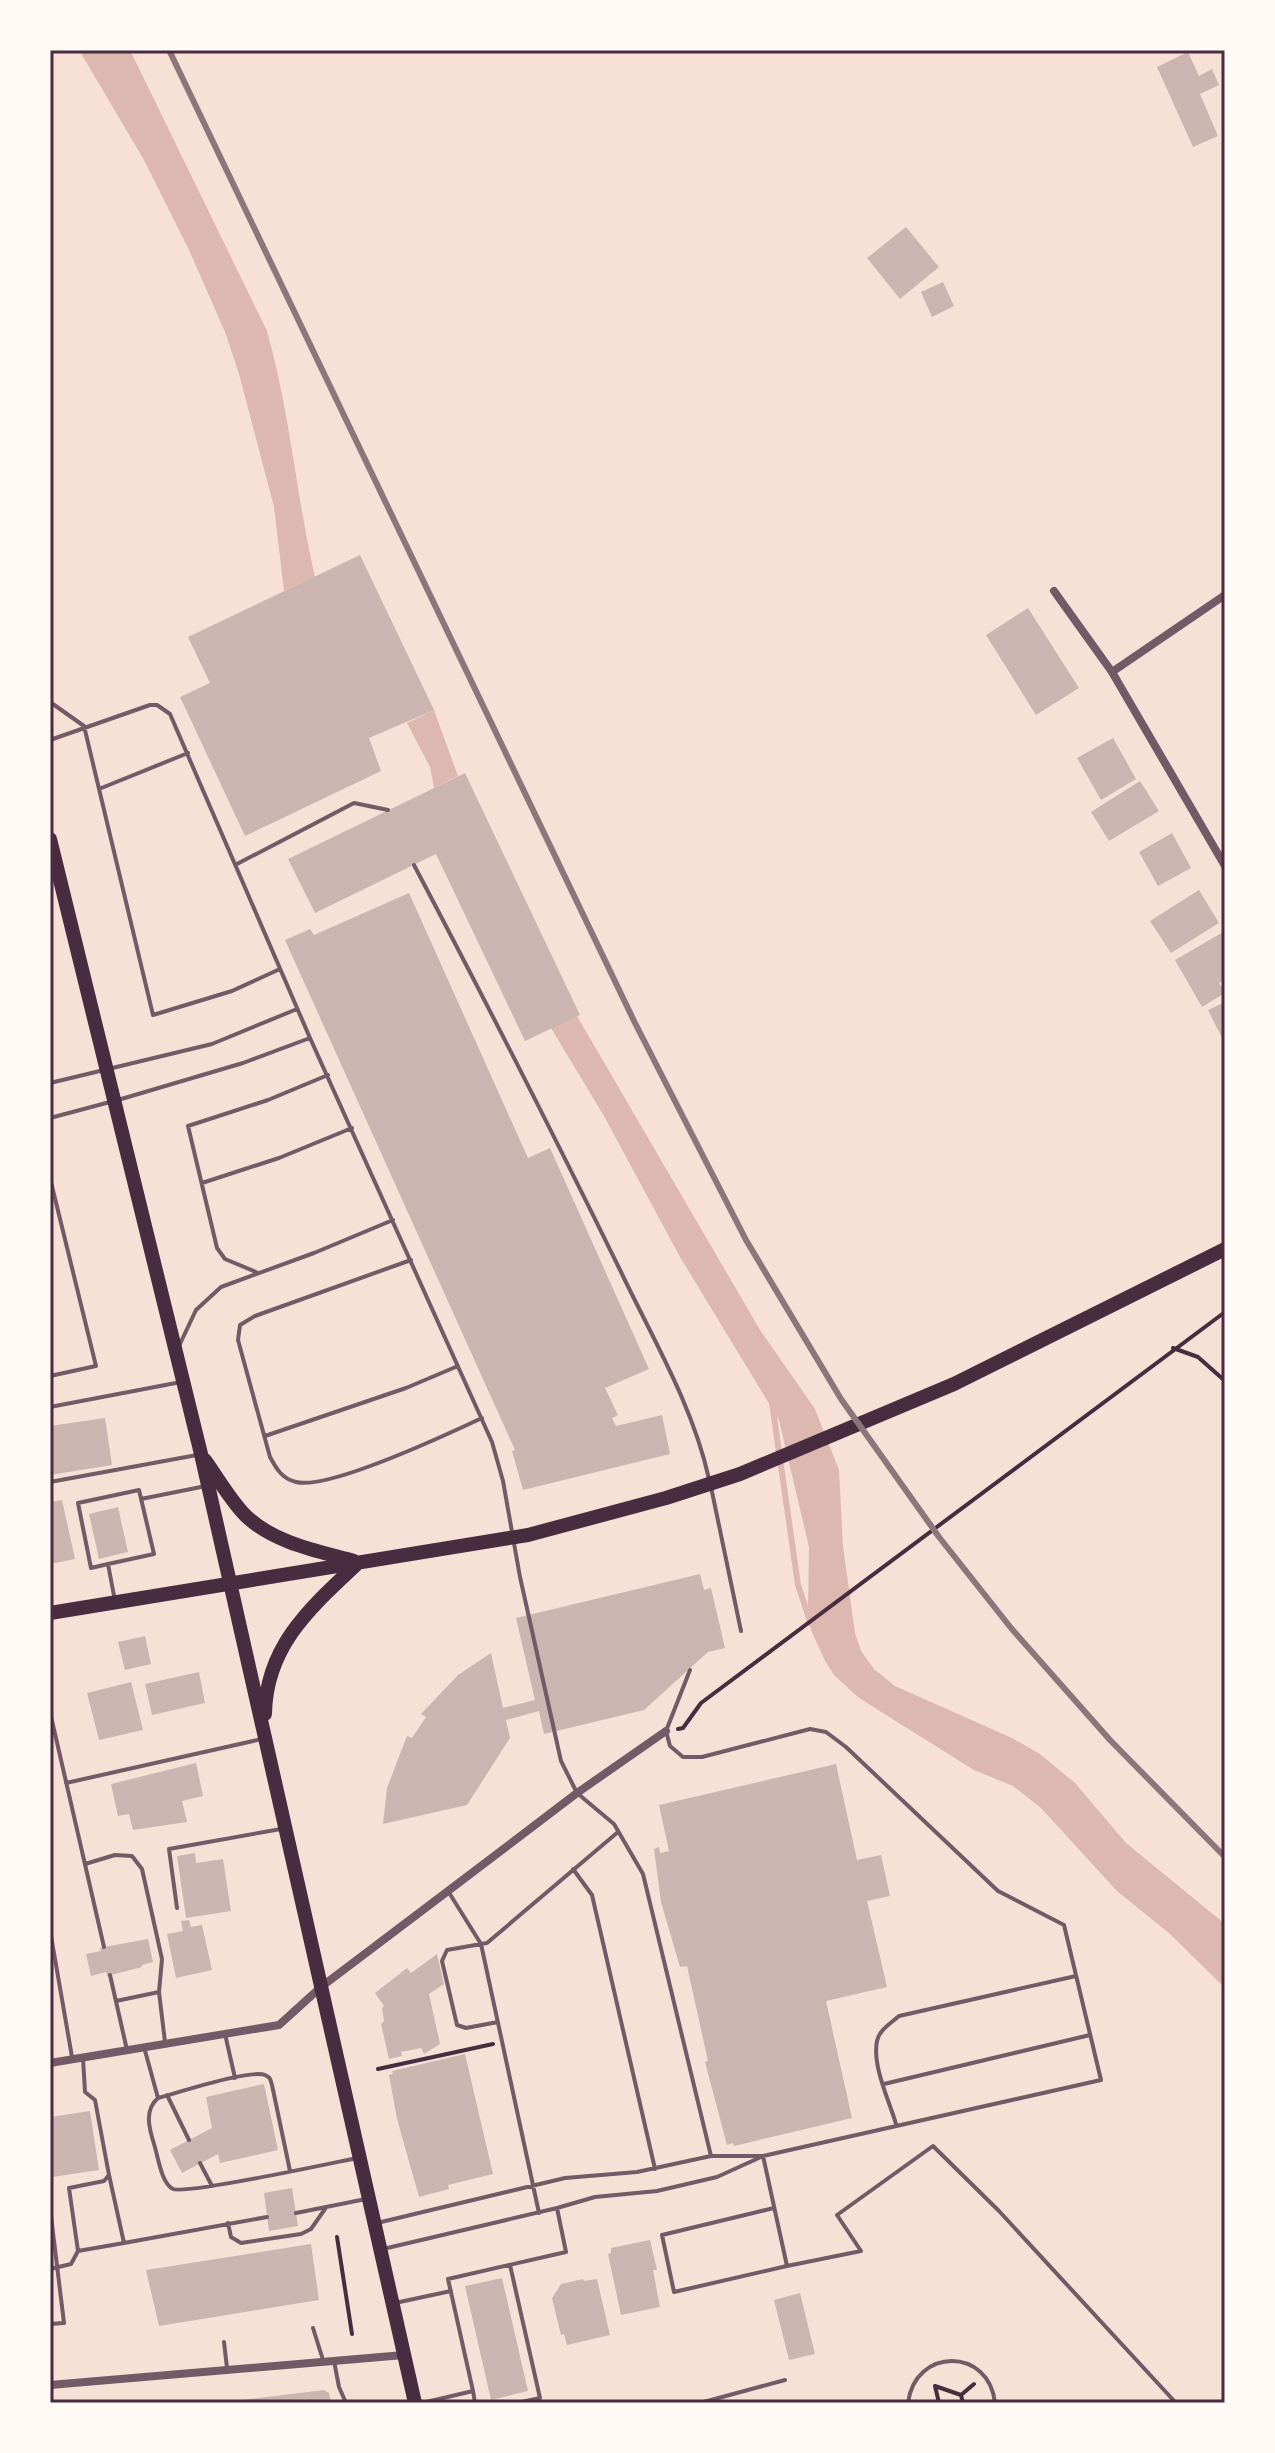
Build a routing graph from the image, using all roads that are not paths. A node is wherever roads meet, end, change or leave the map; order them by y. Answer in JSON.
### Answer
{"nodes":[{"id":1,"x":1054,"y":591,"type":"dead end"},
{"id":2,"x":1225,"y":595,"type":"edge"},
{"id":3,"x":1112,"y":672,"type":"junction"},
{"id":4,"x":50,"y":702,"type":"edge"},
{"id":5,"x":84,"y":726,"type":"junction"},
{"id":6,"x":50,"y":740,"type":"edge"},
{"id":7,"x":188,"y":753,"type":"junction"},
{"id":8,"x":99,"y":789,"type":"junction"},
{"id":9,"x":388,"y":810,"type":"dead end"},
{"id":10,"x":50,"y":839,"type":"edge"},
{"id":11,"x":237,"y":864,"type":"junction"},
{"id":12,"x":414,"y":865,"type":"dead end"},
{"id":13,"x":1225,"y":866,"type":"edge"},
{"id":14,"x":280,"y":969,"type":"junction"},
{"id":15,"x":297,"y":1009,"type":"junction"},
{"id":16,"x":310,"y":1038,"type":"junction"},
{"id":17,"x":107,"y":1072,"type":"junction"},
{"id":18,"x":328,"y":1075,"type":"junction"},
{"id":19,"x":50,"y":1083,"type":"edge"},
{"id":20,"x":114,"y":1101,"type":"junction"},
{"id":21,"x":50,"y":1118,"type":"edge"},
{"id":22,"x":352,"y":1128,"type":"junction"},
{"id":23,"x":50,"y":1178,"type":"edge"},
{"id":24,"x":202,"y":1183,"type":"junction"},
{"id":25,"x":393,"y":1220,"type":"junction"},
{"id":26,"x":1225,"y":1249,"type":"edge"},
{"id":27,"x":411,"y":1260,"type":"junction"},
{"id":28,"x":256,"y":1272,"type":"junction"},
{"id":29,"x":176,"y":1352,"type":"junction"},
{"id":30,"x":458,"y":1366,"type":"junction"},
{"id":31,"x":50,"y":1376,"type":"edge"},
{"id":32,"x":183,"y":1382,"type":"junction"},
{"id":33,"x":50,"y":1407,"type":"edge"},
{"id":34,"x":482,"y":1418,"type":"junction"},
{"id":35,"x":264,"y":1436,"type":"junction"},
{"id":36,"x":201,"y":1454,"type":"junction"},
{"id":37,"x":50,"y":1482,"type":"edge"},
{"id":38,"x":208,"y":1486,"type":"junction"},
{"id":39,"x":141,"y":1499,"type":"junction"},
{"id":40,"x":358,"y":1563,"type":"junction"},
{"id":41,"x":108,"y":1564,"type":"junction"},
{"id":42,"x":231,"y":1585,"type":"junction"},
{"id":43,"x":115,"y":1603,"type":"junction"},
{"id":44,"x":50,"y":1613,"type":"edge"},
{"id":45,"x":741,"y":1631,"type":"dead end"},
{"id":46,"x":690,"y":1670,"type":"dead end"},
{"id":47,"x":50,"y":1712,"type":"edge"},
{"id":48,"x":666,"y":1731,"type":"junction"},
{"id":49,"x":265,"y":1738,"type":"junction"},
{"id":50,"x":66,"y":1783,"type":"junction"},
{"id":51,"x":577,"y":1793,"type":"junction"},
{"id":52,"x":284,"y":1828,"type":"junction"},
{"id":53,"x":618,"y":1832,"type":"junction"},
{"id":54,"x":85,"y":1864,"type":"junction"},
{"id":55,"x":573,"y":1869,"type":"junction"},
{"id":56,"x":448,"y":1891,"type":"junction"},
{"id":57,"x":177,"y":1908,"type":"dead end"},
{"id":58,"x":50,"y":1930,"type":"edge"},
{"id":59,"x":481,"y":1944,"type":"junction"},
{"id":60,"x":104,"y":1947,"type":"dead end"},
{"id":61,"x":110,"y":1975,"type":"dead end"},
{"id":62,"x":1076,"y":1976,"type":"junction"},
{"id":63,"x":321,"y":1987,"type":"junction"},
{"id":64,"x":159,"y":1992,"type":"junction"},
{"id":65,"x":116,"y":2001,"type":"junction"},
{"id":66,"x":498,"y":2022,"type":"junction"},
{"id":67,"x":225,"y":2034,"type":"junction"},
{"id":68,"x":1090,"y":2035,"type":"junction"},
{"id":69,"x":165,"y":2044,"type":"junction"},
{"id":70,"x":144,"y":2047,"type":"junction"},
{"id":71,"x":127,"y":2050,"type":"junction"},
{"id":72,"x":83,"y":2058,"type":"junction"},
{"id":73,"x":72,"y":2060,"type":"junction"},
{"id":74,"x":50,"y":2063,"type":"edge"},
{"id":75,"x":235,"y":2078,"type":"junction"},
{"id":76,"x":884,"y":2084,"type":"junction"},
{"id":77,"x":167,"y":2095,"type":"junction"},
{"id":78,"x":158,"y":2098,"type":"junction"},
{"id":79,"x":897,"y":2125,"type":"junction"},
{"id":80,"x":189,"y":2140,"type":"dead end"},
{"id":81,"x":711,"y":2156,"type":"junction"},
{"id":82,"x":763,"y":2156,"type":"junction"},
{"id":83,"x":359,"y":2158,"type":"junction"},
{"id":84,"x":200,"y":2163,"type":"dead end"},
{"id":85,"x":655,"y":2169,"type":"junction"},
{"id":86,"x":290,"y":2171,"type":"junction"},
{"id":87,"x":109,"y":2175,"type":"junction"},
{"id":88,"x":212,"y":2186,"type":"junction"},
{"id":89,"x":533,"y":2186,"type":"junction"},
{"id":90,"x":369,"y":2199,"type":"junction"},
{"id":91,"x":50,"y":2208,"type":"edge"},
{"id":92,"x":557,"y":2208,"type":"junction"},
{"id":93,"x":774,"y":2208,"type":"junction"},
{"id":94,"x":325,"y":2209,"type":"junction"},
{"id":95,"x":296,"y":2213,"type":"dead end"},
{"id":96,"x":539,"y":2213,"type":"junction"},
{"id":97,"x":267,"y":2217,"type":"dead end"},
{"id":98,"x":228,"y":2223,"type":"junction"},
{"id":99,"x":374,"y":2224,"type":"junction"},
{"id":100,"x":124,"y":2243,"type":"junction"},
{"id":101,"x":380,"y":2250,"type":"junction"},
{"id":102,"x":78,"y":2251,"type":"junction"},
{"id":103,"x":510,"y":2265,"type":"junction"},
{"id":104,"x":787,"y":2266,"type":"junction"},
{"id":105,"x":59,"y":2268,"type":"junction"},
{"id":106,"x":50,"y":2269,"type":"edge"},
{"id":107,"x":451,"y":2291,"type":"junction"},
{"id":108,"x":392,"y":2304,"type":"junction"},
{"id":109,"x":50,"y":2324,"type":"edge"},
{"id":110,"x":313,"y":2328,"type":"dead end"},
{"id":111,"x":224,"y":2342,"type":"dead end"},
{"id":112,"x":404,"y":2355,"type":"junction"},
{"id":113,"x":334,"y":2361,"type":"junction"},
{"id":114,"x":323,"y":2362,"type":"junction"},
{"id":115,"x":227,"y":2370,"type":"junction"},
{"id":116,"x":785,"y":2380,"type":"dead end"},
{"id":117,"x":50,"y":2385,"type":"edge"},
{"id":118,"x":473,"y":2391,"type":"junction"},
{"id":119,"x":346,"y":2403,"type":"edge"},
{"id":120,"x":415,"y":2403,"type":"edge"},
{"id":121,"x":422,"y":2403,"type":"edge"},
{"id":122,"x":475,"y":2403,"type":"edge"},
{"id":123,"x":517,"y":2403,"type":"edge"},
{"id":124,"x":700,"y":2403,"type":"edge"},
{"id":125,"x":908,"y":2403,"type":"edge"},
{"id":126,"x":995,"y":2403,"type":"edge"},
{"id":127,"x":1176,"y":2403,"type":"edge"}],
"edges":[{"from":1,"to":3,"type":"street"},
{"from":2,"to":3,"type":"street"},
{"from":3,"to":13,"type":"street"},
{"from":4,"to":5,"type":"lane"},
{"from":5,"to":6,"type":"lane"},
{"from":5,"to":7,"type":"lane"},
{"from":5,"to":8,"type":"lane"},
{"from":7,"to":8,"type":"lane"},
{"from":7,"to":11,"type":"lane"},
{"from":8,"to":14,"type":"lane"},
{"from":9,"to":11,"type":"lane"},
{"from":10,"to":17,"type":"main road"},
{"from":11,"to":14,"type":"lane"},
{"from":12,"to":45,"type":"lane"},
{"from":14,"to":15,"type":"lane"},
{"from":15,"to":16,"type":"lane"},
{"from":15,"to":17,"type":"lane"},
{"from":16,"to":18,"type":"lane"},
{"from":16,"to":20,"type":"lane"},
{"from":17,"to":19,"type":"lane"},
{"from":17,"to":20,"type":"main road"},
{"from":18,"to":22,"type":"lane"},
{"from":18,"to":24,"type":"lane"},
{"from":20,"to":21,"type":"lane"},
{"from":20,"to":29,"type":"main road"},
{"from":22,"to":24,"type":"lane"},
{"from":22,"to":25,"type":"lane"},
{"from":23,"to":31,"type":"lane"},
{"from":24,"to":28,"type":"lane"},
{"from":25,"to":27,"type":"lane"},
{"from":25,"to":28,"type":"lane"},
{"from":26,"to":40,"type":"main road"},
{"from":27,"to":30,"type":"lane"},
{"from":27,"to":35,"type":"lane"},
{"from":28,"to":29,"type":"lane"},
{"from":29,"to":32,"type":"main road"},
{"from":30,"to":34,"type":"lane"},
{"from":30,"to":35,"type":"lane"},
{"from":32,"to":33,"type":"lane"},
{"from":32,"to":36,"type":"main road"},
{"from":34,"to":35,"type":"lane"},
{"from":34,"to":51,"type":"lane"},
{"from":36,"to":37,"type":"lane"},
{"from":36,"to":38,"type":"main road"},
{"from":36,"to":40,"type":"main road"},
{"from":38,"to":39,"type":"lane"},
{"from":38,"to":42,"type":"main road"},
{"from":39,"to":41,"type":"lane"},
{"from":39,"to":41,"type":"lane"},
{"from":40,"to":42,"type":"main road"},
{"from":40,"to":49,"type":"main road"},
{"from":41,"to":43,"type":"lane"},
{"from":42,"to":43,"type":"main road"},
{"from":42,"to":49,"type":"main road"},
{"from":43,"to":44,"type":"main road"},
{"from":46,"to":48,"type":"lane"},
{"from":47,"to":50,"type":"lane"},
{"from":48,"to":51,"type":"street"},
{"from":48,"to":62,"type":"lane"},
{"from":49,"to":50,"type":"lane"},
{"from":49,"to":52,"type":"main road"},
{"from":50,"to":54,"type":"lane"},
{"from":51,"to":53,"type":"lane"},
{"from":51,"to":56,"type":"street"},
{"from":52,"to":57,"type":"lane"},
{"from":52,"to":63,"type":"main road"},
{"from":53,"to":55,"type":"lane"},
{"from":53,"to":81,"type":"lane"},
{"from":54,"to":60,"type":"lane"},
{"from":54,"to":64,"type":"lane"},
{"from":55,"to":59,"type":"lane"},
{"from":55,"to":85,"type":"lane"},
{"from":56,"to":59,"type":"lane"},
{"from":56,"to":63,"type":"street"},
{"from":58,"to":73,"type":"lane"},
{"from":59,"to":66,"type":"lane"},
{"from":59,"to":66,"type":"lane"},
{"from":61,"to":65,"type":"lane"},
{"from":62,"to":68,"type":"lane"},
{"from":62,"to":76,"type":"lane"},
{"from":63,"to":67,"type":"street"},
{"from":63,"to":83,"type":"main road"},
{"from":64,"to":65,"type":"lane"},
{"from":64,"to":69,"type":"lane"},
{"from":65,"to":71,"type":"lane"},
{"from":66,"to":89,"type":"lane"},
{"from":67,"to":69,"type":"street"},
{"from":67,"to":75,"type":"lane"},
{"from":68,"to":76,"type":"lane"},
{"from":68,"to":79,"type":"lane"},
{"from":69,"to":70,"type":"street"},
{"from":70,"to":71,"type":"street"},
{"from":70,"to":78,"type":"lane"},
{"from":71,"to":72,"type":"street"},
{"from":72,"to":73,"type":"street"},
{"from":72,"to":87,"type":"lane"},
{"from":73,"to":74,"type":"street"},
{"from":75,"to":77,"type":"lane"},
{"from":75,"to":86,"type":"lane"},
{"from":76,"to":79,"type":"lane"},
{"from":77,"to":78,"type":"lane"},
{"from":77,"to":80,"type":"lane"},
{"from":78,"to":88,"type":"lane"},
{"from":79,"to":82,"type":"lane"},
{"from":81,"to":82,"type":"lane"},
{"from":81,"to":85,"type":"lane"},
{"from":82,"to":92,"type":"lane"},
{"from":82,"to":93,"type":"lane"},
{"from":83,"to":86,"type":"lane"},
{"from":83,"to":90,"type":"main road"},
{"from":84,"to":88,"type":"lane"},
{"from":85,"to":89,"type":"lane"},
{"from":86,"to":88,"type":"lane"},
{"from":87,"to":100,"type":"lane"},
{"from":87,"to":102,"type":"lane"},
{"from":89,"to":96,"type":"lane"},
{"from":89,"to":99,"type":"lane"},
{"from":90,"to":94,"type":"lane"},
{"from":90,"to":99,"type":"main road"},
{"from":91,"to":105,"type":"lane"},
{"from":92,"to":96,"type":"lane"},
{"from":92,"to":103,"type":"lane"},
{"from":93,"to":104,"type":"lane"},
{"from":93,"to":104,"type":"lane"},
{"from":94,"to":95,"type":"lane"},
{"from":94,"to":98,"type":"lane"},
{"from":96,"to":101,"type":"lane"},
{"from":97,"to":98,"type":"lane"},
{"from":98,"to":100,"type":"lane"},
{"from":99,"to":101,"type":"main road"},
{"from":100,"to":102,"type":"lane"},
{"from":101,"to":108,"type":"main road"},
{"from":102,"to":105,"type":"lane"},
{"from":103,"to":107,"type":"lane"},
{"from":103,"to":123,"type":"lane"},
{"from":104,"to":127,"type":"lane"},
{"from":105,"to":106,"type":"lane"},
{"from":105,"to":109,"type":"lane"},
{"from":107,"to":108,"type":"lane"},
{"from":107,"to":118,"type":"lane"},
{"from":108,"to":112,"type":"main road"},
{"from":110,"to":114,"type":"lane"},
{"from":111,"to":115,"type":"lane"},
{"from":112,"to":113,"type":"street"},
{"from":112,"to":120,"type":"main road"},
{"from":113,"to":114,"type":"street"},
{"from":113,"to":119,"type":"lane"},
{"from":114,"to":115,"type":"street"},
{"from":115,"to":117,"type":"street"},
{"from":116,"to":124,"type":"lane"},
{"from":118,"to":121,"type":"lane"},
{"from":118,"to":122,"type":"lane"},
{"from":125,"to":126,"type":"lane"}]}
